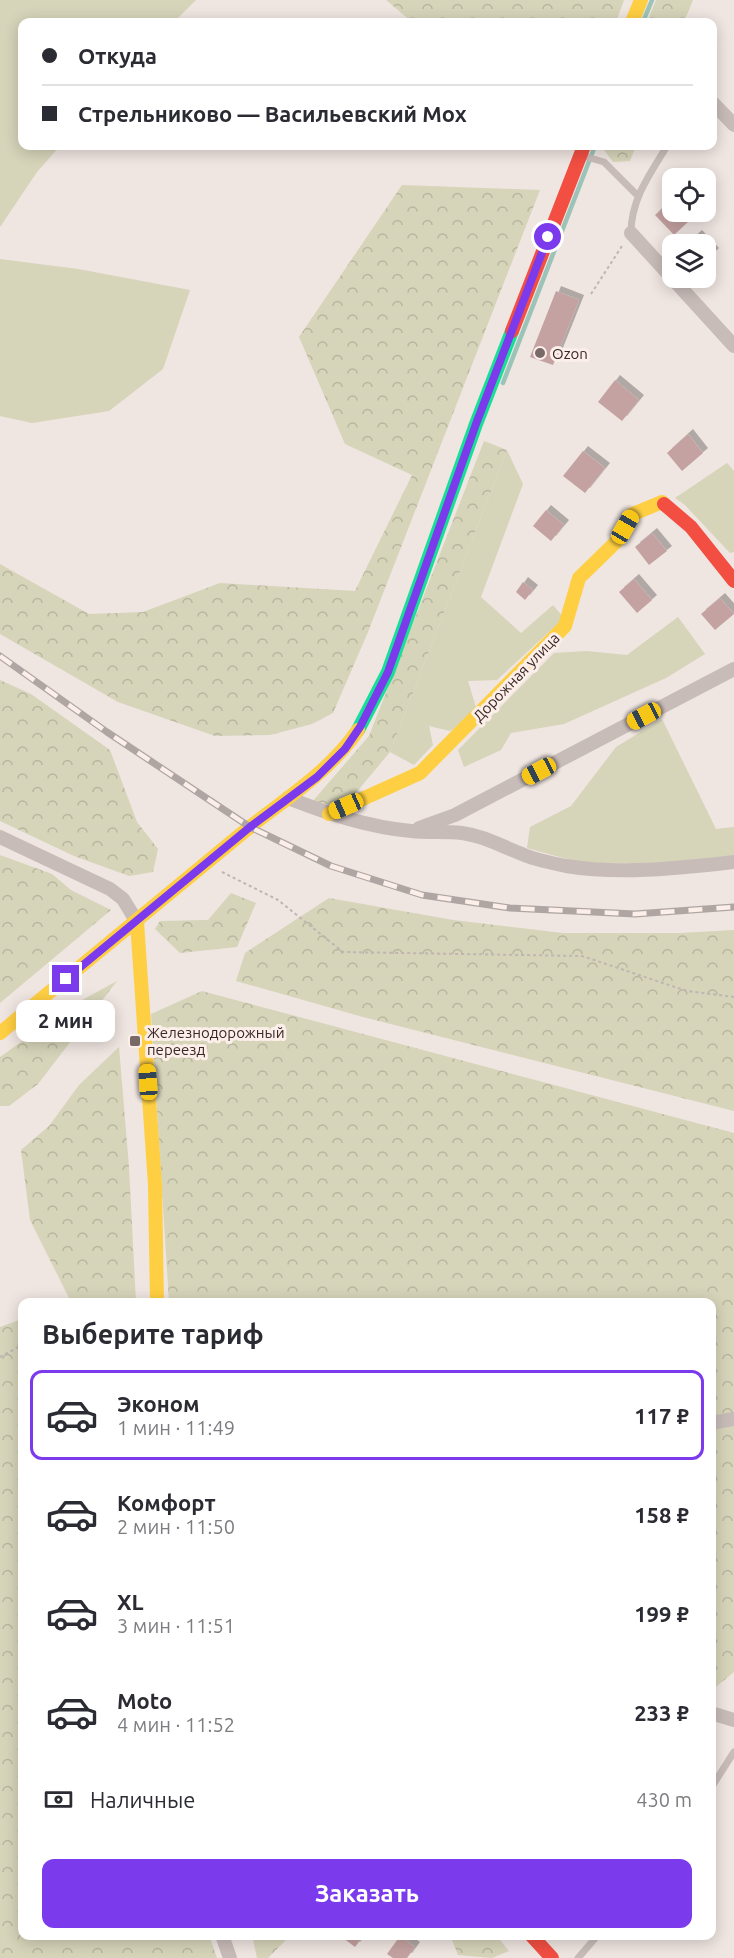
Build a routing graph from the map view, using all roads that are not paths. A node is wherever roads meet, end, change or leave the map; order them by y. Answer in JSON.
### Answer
{"nodes":[{"id":1,"x":640,"y":0,"type":"edge"},
{"id":2,"x":633,"y":18,"type":"edge"},
{"id":3,"x":717,"y":107,"type":"edge"},
{"id":4,"x":734,"y":125,"type":"edge"},
{"id":5,"x":582,"y":150,"type":"edge"},
{"id":6,"x":665,"y":150,"type":"edge"},
{"id":7,"x":638,"y":196,"type":"junction"},
{"id":8,"x":631,"y":233,"type":"joint"},
{"id":9,"x":734,"y":346,"type":"edge"},
{"id":10,"x":734,"y":581,"type":"edge"},
{"id":11,"x":734,"y":669,"type":"edge"},
{"id":12,"x":288,"y":798,"type":"junction"},
{"id":13,"x":329,"y":814,"type":"junction"},
{"id":14,"x":412,"y":831,"type":"junction"},
{"id":15,"x":0,"y":837,"type":"edge"},
{"id":16,"x":734,"y":861,"type":"edge"},
{"id":17,"x":137,"y":922,"type":"junction"},
{"id":18,"x":0,"y":1033,"type":"edge"},
{"id":19,"x":157,"y":1298,"type":"edge"},
{"id":20,"x":734,"y":1419,"type":"edge"},
{"id":21,"x":716,"y":1422,"type":"edge"},
{"id":22,"x":716,"y":1715,"type":"edge"},
{"id":23,"x":734,"y":1720,"type":"edge"},
{"id":24,"x":734,"y":1752,"type":"edge"},
{"id":25,"x":716,"y":1780,"type":"edge"},
{"id":26,"x":224,"y":1940,"type":"edge"},
{"id":27,"x":536,"y":1940,"type":"edge"},
{"id":28,"x":594,"y":1940,"type":"edge"},
{"id":29,"x":230,"y":1958,"type":"edge"},
{"id":30,"x":552,"y":1958,"type":"edge"},
{"id":31,"x":578,"y":1958,"type":"edge"}],
"edges":[{"from":1,"to":2,"type":"main road"},
{"from":3,"to":4,"type":"street"},
{"from":5,"to":7,"type":"lane"},
{"from":5,"to":12,"type":"main road"},
{"from":6,"to":7,"type":"lane"},
{"from":7,"to":8,"type":"lane"},
{"from":8,"to":9,"type":"street"},
{"from":10,"to":13,"type":"main road","name":"Дорожная улица"},
{"from":11,"to":14,"type":"street"},
{"from":12,"to":13,"type":"street"},
{"from":12,"to":17,"type":"main road"},
{"from":13,"to":14,"type":"street"},
{"from":14,"to":16,"type":"street"},
{"from":15,"to":17,"type":"street"},
{"from":17,"to":18,"type":"main road"},
{"from":17,"to":19,"type":"main road"},
{"from":20,"to":21,"type":"street"},
{"from":22,"to":23,"type":"street"},
{"from":24,"to":25,"type":"lane"},
{"from":26,"to":29,"type":"street"},
{"from":27,"to":30,"type":"main road"},
{"from":28,"to":31,"type":"lane"}]}
